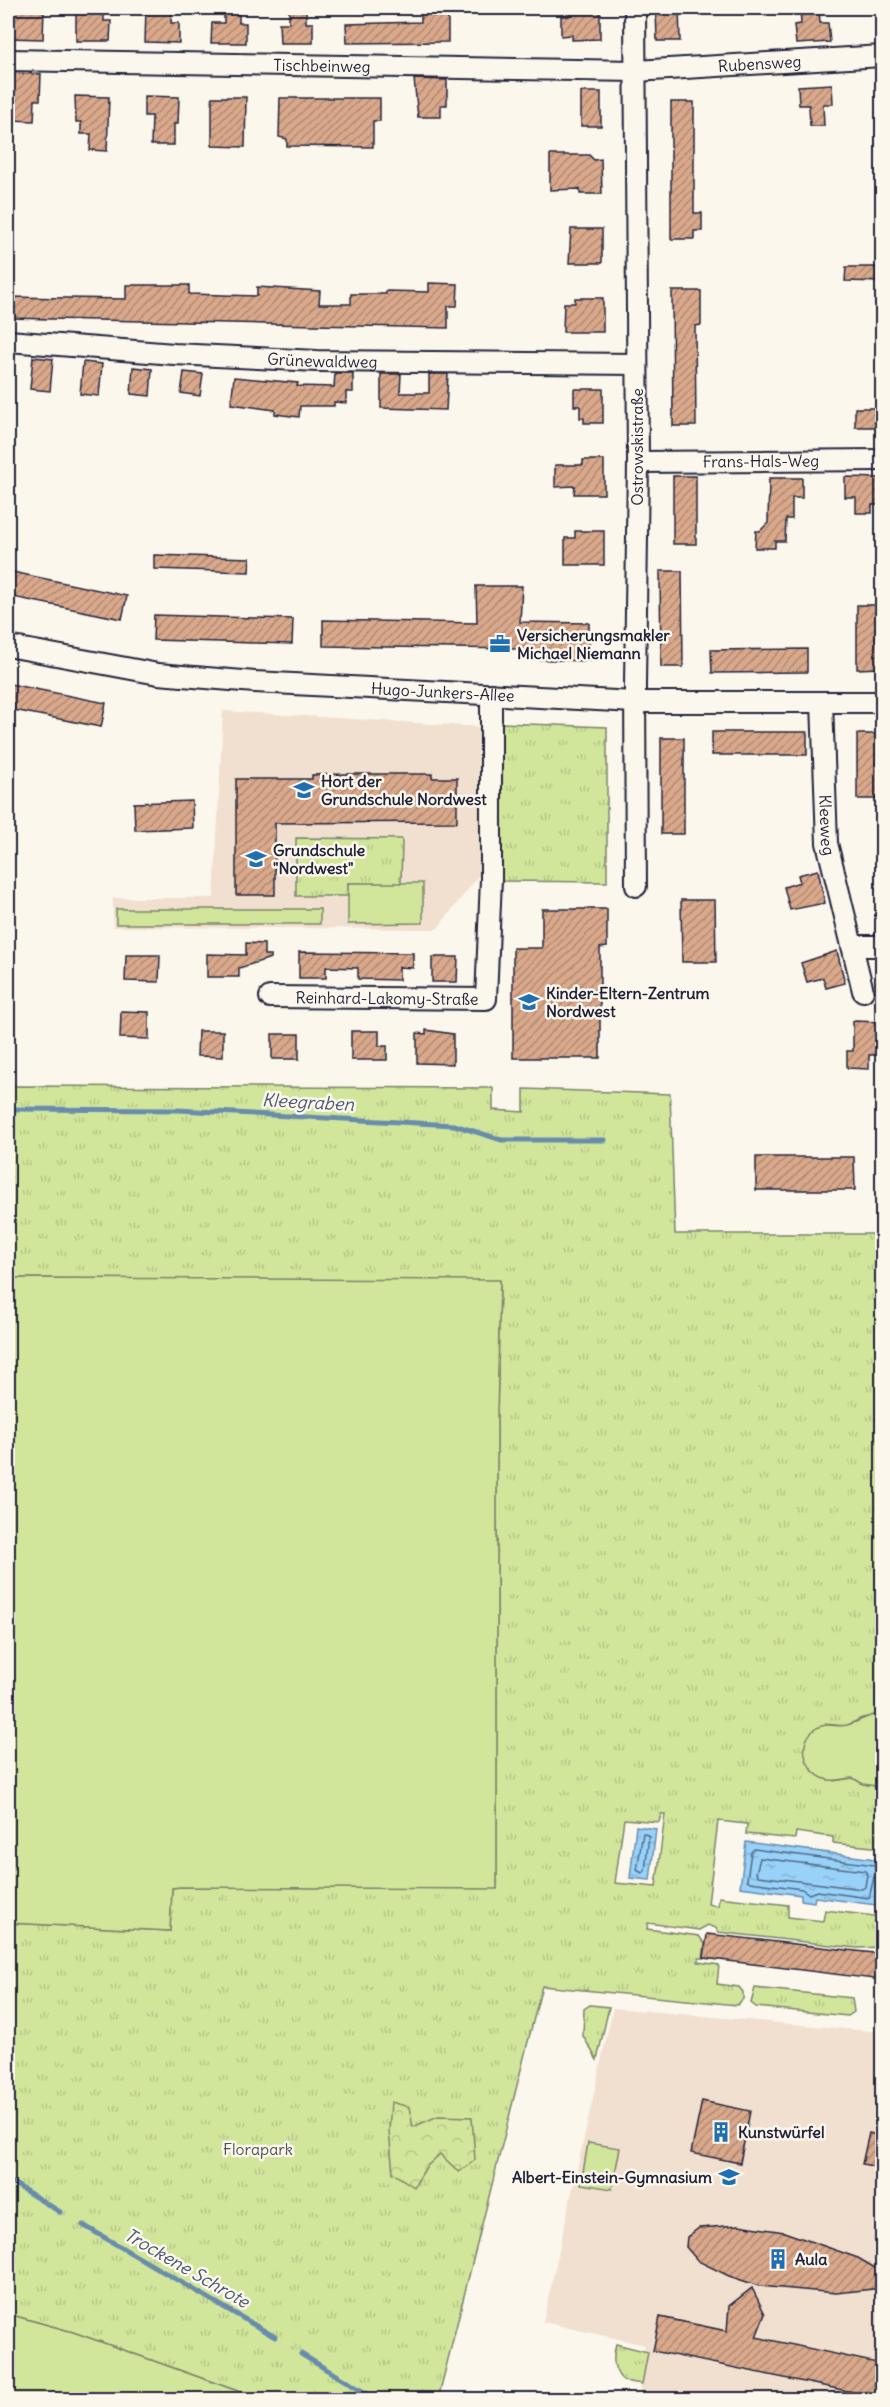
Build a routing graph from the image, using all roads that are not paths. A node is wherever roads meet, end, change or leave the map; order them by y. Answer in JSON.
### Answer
{"nodes":[{"id":1,"x":635,"y":8,"type":"edge"},
{"id":2,"x":882,"y":56,"type":"edge"},
{"id":3,"x":8,"y":60,"type":"edge"},
{"id":4,"x":636,"y":71,"type":"junction"},
{"id":5,"x":8,"y":341,"type":"edge"},
{"id":6,"x":637,"y":364,"type":"junction"},
{"id":7,"x":882,"y":460,"type":"edge"},
{"id":8,"x":638,"y":462,"type":"junction"},
{"id":9,"x":8,"y":646,"type":"edge"},
{"id":10,"x":491,"y":694,"type":"junction"},
{"id":11,"x":635,"y":702,"type":"junction"},
{"id":12,"x":822,"y":702,"type":"junction"},
{"id":13,"x":882,"y":702,"type":"edge"},
{"id":14,"x":636,"y":886,"type":"dead end"},
{"id":15,"x":852,"y":946,"type":"junction"},
{"id":16,"x":882,"y":946,"type":"edge"},
{"id":17,"x":863,"y":991,"type":"dead end"},
{"id":18,"x":270,"y":997,"type":"dead end"}],
"edges":[{"from":1,"to":4,"type":"street","name":"Ostrowskistraße"},
{"from":2,"to":4,"type":"street","name":"Rubensweg"},
{"from":3,"to":4,"type":"street","name":"Tischbeinweg"},
{"from":4,"to":6,"type":"street","name":"Ostrowskistraße"},
{"from":5,"to":6,"type":"street","name":"Grünewaldweg"},
{"from":6,"to":8,"type":"street","name":"Ostrowskistraße"},
{"from":7,"to":8,"type":"street","name":"Frans-Hals-Weg"},
{"from":8,"to":11,"type":"street","name":"Ostrowskistraße"},
{"from":9,"to":10,"type":"street","name":"Hugo-Junkers-Allee"},
{"from":10,"to":11,"type":"street","name":"Hugo-Junkers-Allee"},
{"from":10,"to":18,"type":"street","name":"Reinhard-Lakomy-Straße"},
{"from":11,"to":12,"type":"street","name":"Hugo-Junkers-Allee"},
{"from":11,"to":14,"type":"street","name":"Ostrowskistraße"},
{"from":12,"to":13,"type":"street","name":"Hugo-Junkers-Allee"},
{"from":12,"to":15,"type":"street","name":"Kleeweg"},
{"from":15,"to":16,"type":"street"},
{"from":15,"to":17,"type":"street","name":"Kleeweg"}]}
